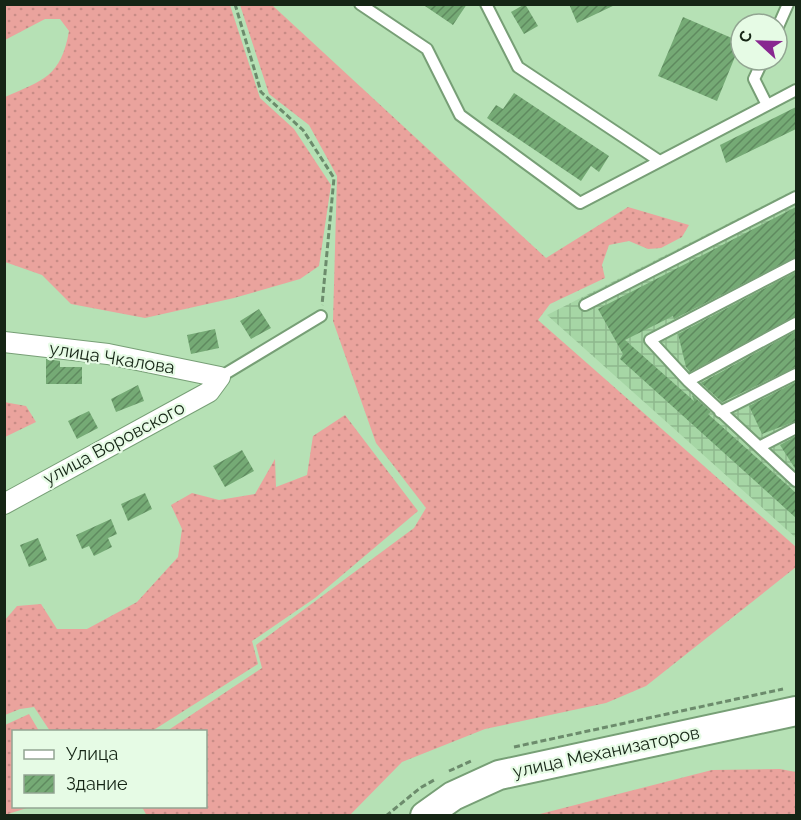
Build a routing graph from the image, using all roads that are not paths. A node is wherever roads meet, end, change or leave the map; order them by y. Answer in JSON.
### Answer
{"nodes":[{"id":1,"x":360,"y":4,"type":"edge"},
{"id":2,"x":486,"y":4,"type":"edge"},
{"id":3,"x":757,"y":72,"type":"edge"},
{"id":4,"x":796,"y":90,"type":"edge"},
{"id":5,"x":767,"y":105,"type":"junction"},
{"id":6,"x":658,"y":160,"type":"junction"},
{"id":7,"x":796,"y":196,"type":"edge"},
{"id":8,"x":796,"y":264,"type":"edge"},
{"id":9,"x":585,"y":305,"type":"dead end"},
{"id":10,"x":321,"y":316,"type":"road end"},
{"id":11,"x":796,"y":322,"type":"edge"},
{"id":12,"x":4,"y":342,"type":"edge"},
{"id":13,"x":796,"y":374,"type":"edge"},
{"id":14,"x":220,"y":377,"type":"junction"},
{"id":15,"x":688,"y":381,"type":"junction"},
{"id":16,"x":720,"y":412,"type":"junction"},
{"id":17,"x":796,"y":428,"type":"edge"},
{"id":18,"x":761,"y":446,"type":"junction"},
{"id":19,"x":796,"y":481,"type":"edge"},
{"id":20,"x":4,"y":504,"type":"edge"},
{"id":21,"x":796,"y":711,"type":"edge"},
{"id":22,"x":425,"y":816,"type":"edge"}],
"edges":[{"from":1,"to":6,"type":"lane"},
{"from":2,"to":6,"type":"lane"},
{"from":3,"to":5,"type":"lane"},
{"from":4,"to":5,"type":"lane"},
{"from":5,"to":6,"type":"lane"},
{"from":7,"to":9,"type":"lane"},
{"from":8,"to":15,"type":"lane"},
{"from":10,"to":14,"type":"lane"},
{"from":11,"to":15,"type":"lane"},
{"from":12,"to":14,"type":"street","name":"улица Чкалова"},
{"from":13,"to":16,"type":"lane"},
{"from":14,"to":20,"type":"street","name":"улица Воровского"},
{"from":15,"to":16,"type":"lane"},
{"from":16,"to":18,"type":"lane"},
{"from":17,"to":18,"type":"lane"},
{"from":18,"to":19,"type":"lane"},
{"from":21,"to":22,"type":"main road","name":"улица Механизаторов"}]}
